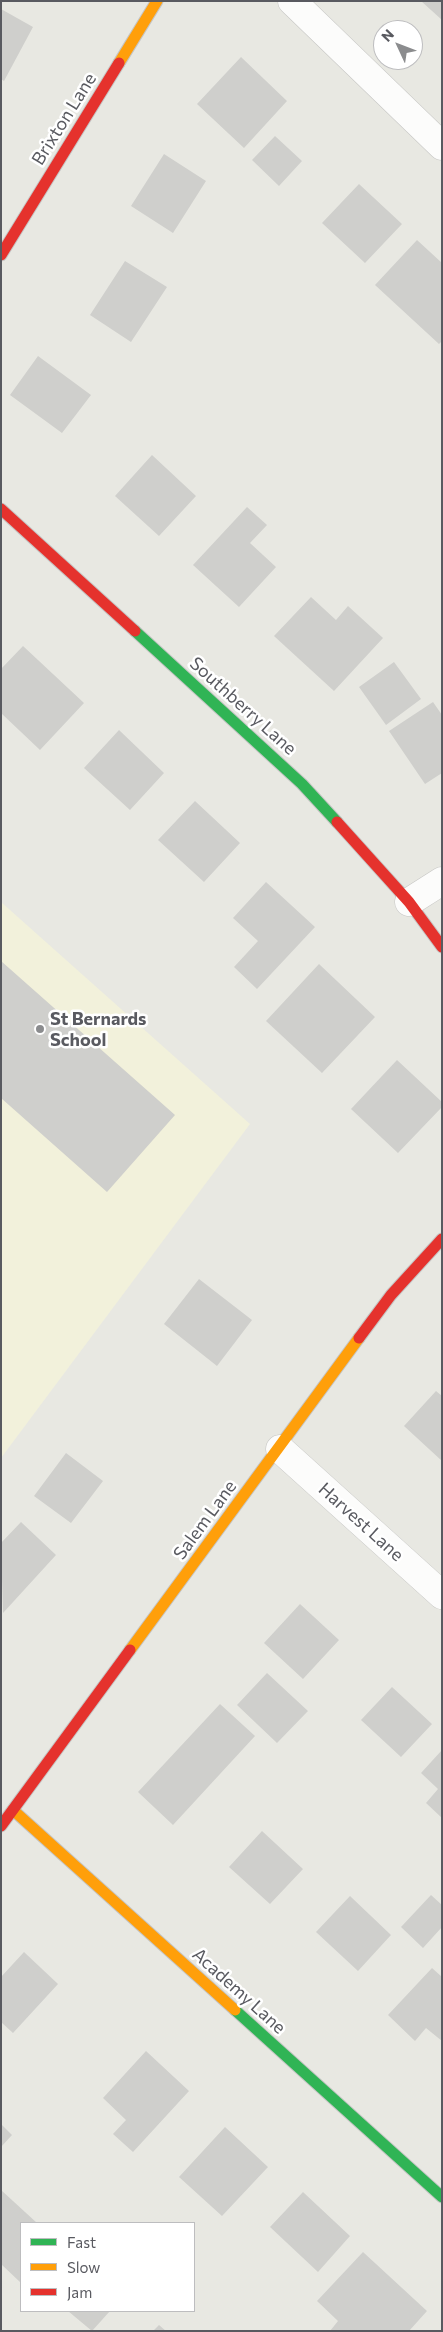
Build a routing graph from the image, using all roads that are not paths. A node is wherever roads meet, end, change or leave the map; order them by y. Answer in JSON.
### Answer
{"nodes":[{"id":1,"x":157,"y":1,"type":"edge"},
{"id":2,"x":292,"y":1,"type":"edge"},
{"id":3,"x":442,"y":146,"type":"edge"},
{"id":4,"x":1,"y":255,"type":"edge"},
{"id":5,"x":1,"y":509,"type":"edge"},
{"id":6,"x":442,"y":881,"type":"edge"},
{"id":7,"x":409,"y":902,"type":"junction"},
{"id":8,"x":442,"y":947,"type":"edge"},
{"id":9,"x":442,"y":1239,"type":"edge"},
{"id":10,"x":280,"y":1449,"type":"junction"},
{"id":11,"x":442,"y":1595,"type":"edge"},
{"id":12,"x":13,"y":1810,"type":"junction"},
{"id":13,"x":1,"y":1826,"type":"edge"},
{"id":14,"x":442,"y":2197,"type":"edge"}],
"edges":[{"from":1,"to":4,"type":"street","name":"Brixton Lane"},
{"from":2,"to":3,"type":"street"},
{"from":5,"to":7,"type":"street","name":"Southberry Lane"},
{"from":6,"to":7,"type":"street"},
{"from":7,"to":8,"type":"street","name":"Southberry Lane"},
{"from":9,"to":10,"type":"street","name":"Salem Lane"},
{"from":10,"to":11,"type":"street","name":"Harvest Lane"},
{"from":10,"to":12,"type":"street","name":"Salem Lane"},
{"from":12,"to":13,"type":"street","name":"Salem Lane"},
{"from":12,"to":14,"type":"street","name":"Academy Lane"}]}
